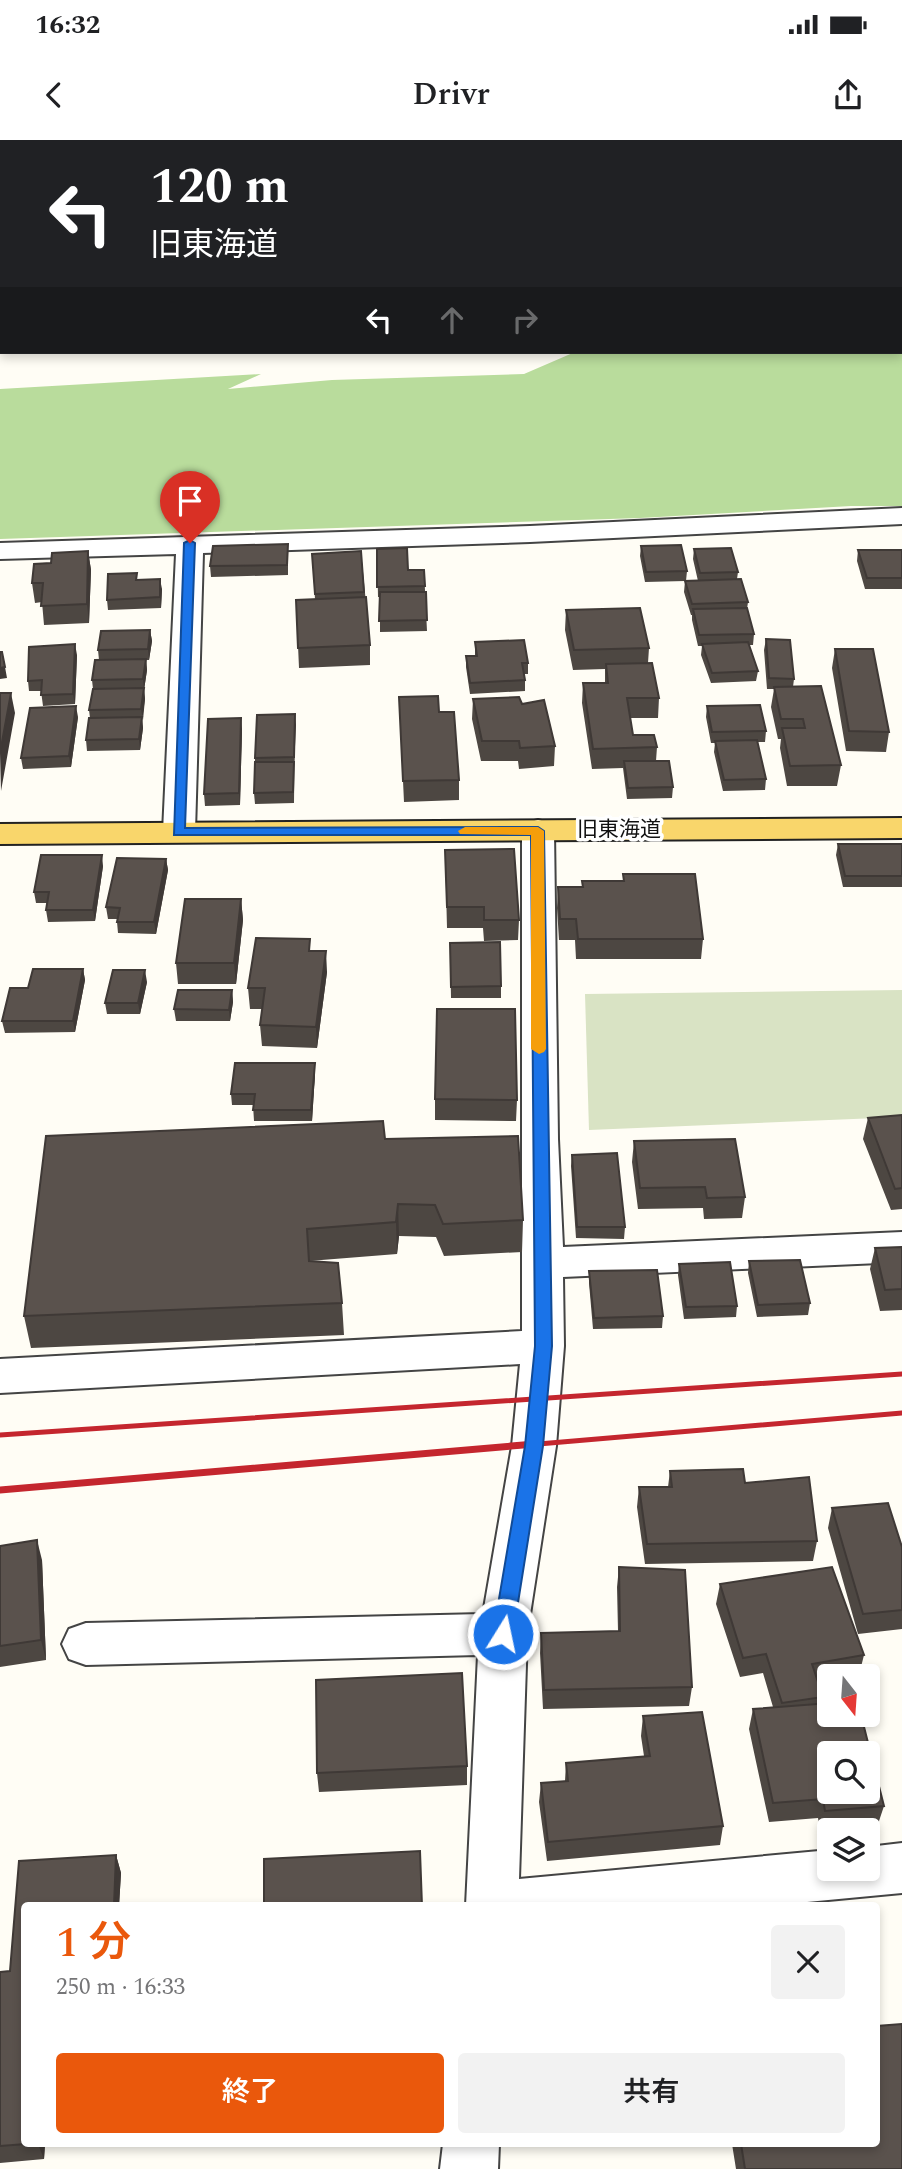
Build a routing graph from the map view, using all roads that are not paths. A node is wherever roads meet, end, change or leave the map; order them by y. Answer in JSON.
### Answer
{"nodes":[{"id":1,"x":902,"y":516,"type":"edge"},
{"id":2,"x":190,"y":543,"type":"junction"},
{"id":3,"x":0,"y":551,"type":"edge"},
{"id":4,"x":902,"y":828,"type":"edge"},
{"id":5,"x":538,"y":831,"type":"junction"},
{"id":6,"x":178,"y":832,"type":"junction"},
{"id":7,"x":0,"y":834,"type":"edge"},
{"id":8,"x":902,"y":1247,"type":"edge"},
{"id":9,"x":543,"y":1263,"type":"junction"},
{"id":10,"x":543,"y":1346,"type":"junction"},
{"id":11,"x":0,"y":1376,"type":"edge"},
{"id":12,"x":503,"y":1634,"type":"junction"},
{"id":13,"x":86,"y":1644,"type":"dead end"},
{"id":14,"x":902,"y":1868,"type":"edge"},
{"id":15,"x":492,"y":1902,"type":"edge"},
{"id":16,"x":542,"y":1902,"type":"edge"},
{"id":17,"x":471,"y":2147,"type":"edge"},
{"id":18,"x":469,"y":2169,"type":"edge"}],
"edges":[{"from":1,"to":2,"type":"street"},
{"from":2,"to":3,"type":"street"},
{"from":2,"to":6,"type":"street"},
{"from":4,"to":5,"type":"main road","name":"旧東海道"},
{"from":5,"to":6,"type":"main road","name":"旧東海道"},
{"from":5,"to":9,"type":"street"},
{"from":6,"to":7,"type":"main road","name":"旧東海道"},
{"from":8,"to":9,"type":"street"},
{"from":9,"to":10,"type":"street"},
{"from":10,"to":11,"type":"street"},
{"from":10,"to":12,"type":"street"},
{"from":12,"to":13,"type":"street"},
{"from":12,"to":15,"type":"street"},
{"from":14,"to":16,"type":"street"},
{"from":17,"to":18,"type":"street"}]}
